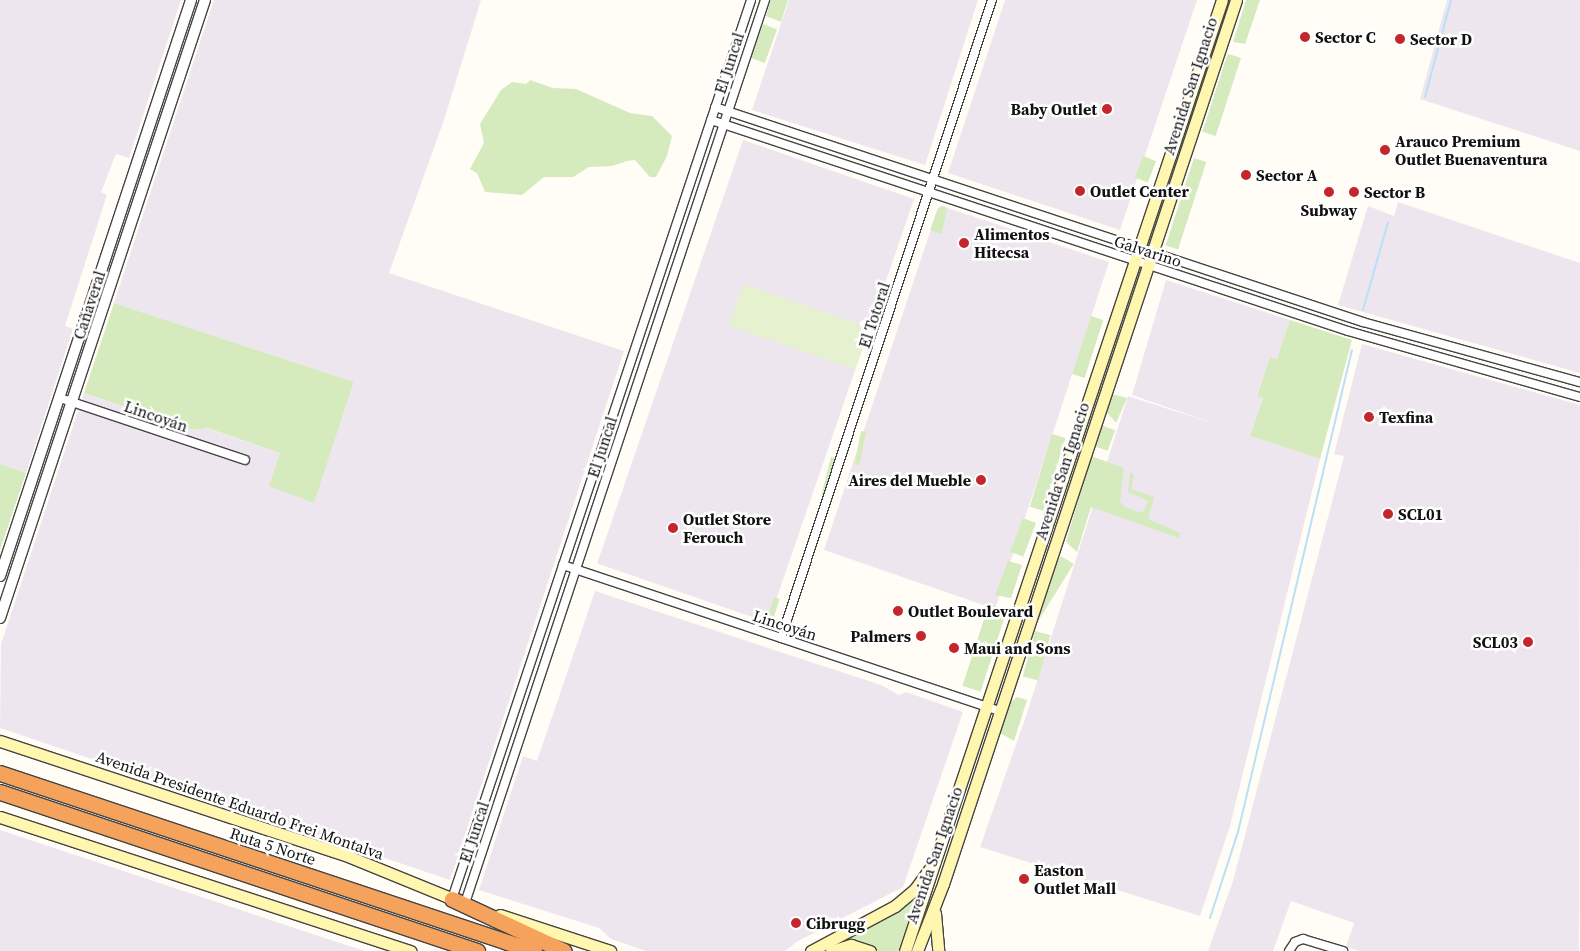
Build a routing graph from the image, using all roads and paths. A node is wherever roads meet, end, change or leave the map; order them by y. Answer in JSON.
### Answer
{"nodes":[{"id":1,"x":191,"y":0,"type":"edge"},
{"id":2,"x":205,"y":0,"type":"edge"},
{"id":3,"x":751,"y":0,"type":"edge"},
{"id":4,"x":765,"y":0,"type":"edge"},
{"id":5,"x":992,"y":0,"type":"edge"},
{"id":6,"x":1222,"y":0,"type":"edge"},
{"id":7,"x":1236,"y":0,"type":"edge"},
{"id":8,"x":715,"y":107,"type":"junction"},
{"id":9,"x":728,"y":111,"type":"junction"},
{"id":10,"x":711,"y":120,"type":"junction"},
{"id":11,"x":723,"y":124,"type":"junction"},
{"id":12,"x":934,"y":180,"type":"junction"},
{"id":13,"x":1160,"y":185,"type":"junction"},
{"id":14,"x":1173,"y":190,"type":"junction"},
{"id":15,"x":930,"y":192,"type":"junction"},
{"id":16,"x":1139,"y":248,"type":"junction"},
{"id":17,"x":1152,"y":253,"type":"junction"},
{"id":18,"x":1135,"y":261,"type":"junction"},
{"id":19,"x":1148,"y":265,"type":"junction"},
{"id":20,"x":1352,"y":318,"type":"junction"},
{"id":21,"x":1348,"y":331,"type":"junction"},
{"id":22,"x":1579,"y":382,"type":"edge"},
{"id":23,"x":1576,"y":396,"type":"edge"},
{"id":24,"x":60,"y":398,"type":"junction"},
{"id":25,"x":72,"y":402,"type":"junction"},
{"id":26,"x":1087,"y":404,"type":"junction"},
{"id":27,"x":1100,"y":409,"type":"junction"},
{"id":28,"x":244,"y":460,"type":"dead end"},
{"id":29,"x":563,"y":565,"type":"junction"},
{"id":30,"x":576,"y":570,"type":"junction"},
{"id":31,"x":0,"y":576,"type":"edge"},
{"id":32,"x":0,"y":618,"type":"edge"},
{"id":33,"x":781,"y":638,"type":"junction"},
{"id":34,"x":1003,"y":659,"type":"junction"},
{"id":35,"x":1015,"y":663,"type":"junction"},
{"id":36,"x":987,"y":707,"type":"junction"},
{"id":37,"x":1000,"y":711,"type":"junction"},
{"id":38,"x":0,"y":741,"type":"edge"},
{"id":39,"x":17,"y":747,"type":"junction"},
{"id":40,"x":0,"y":750,"type":"edge"},
{"id":41,"x":0,"y":773,"type":"edge"},
{"id":42,"x":0,"y":792,"type":"edge"},
{"id":43,"x":0,"y":817,"type":"edge"},
{"id":44,"x":472,"y":840,"type":"junction"},
{"id":45,"x":484,"y":844,"type":"junction"},
{"id":46,"x":936,"y":860,"type":"junction"},
{"id":47,"x":930,"y":879,"type":"junction"},
{"id":48,"x":943,"y":884,"type":"junction"},
{"id":49,"x":458,"y":901,"type":"junction"},
{"id":50,"x":936,"y":904,"type":"junction"},
{"id":51,"x":411,"y":951,"type":"edge"},
{"id":52,"x":477,"y":951,"type":"edge"},
{"id":53,"x":534,"y":951,"type":"edge"},
{"id":54,"x":564,"y":951,"type":"edge"},
{"id":55,"x":610,"y":951,"type":"edge"},
{"id":56,"x":811,"y":951,"type":"edge"},
{"id":57,"x":831,"y":951,"type":"edge"},
{"id":58,"x":870,"y":951,"type":"edge"},
{"id":59,"x":906,"y":951,"type":"edge"},
{"id":60,"x":917,"y":951,"type":"edge"},
{"id":61,"x":938,"y":951,"type":"edge"},
{"id":62,"x":1289,"y":951,"type":"edge"},
{"id":63,"x":1344,"y":951,"type":"edge"}],
"edges":[{"from":1,"to":24,"type":"street","name":"Cañaveral"},
{"from":2,"to":25,"type":"street","name":"Cañaveral"},
{"from":3,"to":8,"type":"street","name":"El Juncal"},
{"from":4,"to":9,"type":"street","name":"El Juncal"},
{"from":5,"to":12,"type":"street","name":"El Totoral"},
{"from":6,"to":13,"type":"main road","name":"Avenida San Ignacio"},
{"from":7,"to":14,"type":"main road","name":"Avenida San Ignacio"},
{"from":8,"to":9,"type":"street","name":"Galvarino"},
{"from":8,"to":10,"type":"street","name":"El Juncal"},
{"from":9,"to":11,"type":"street","name":"El Juncal"},
{"from":9,"to":12,"type":"street","name":"Galvarino"},
{"from":10,"to":11,"type":"street","name":"Galvarino"},
{"from":10,"to":29,"type":"street","name":"El Juncal"},
{"from":11,"to":15,"type":"street","name":"Galvarino"},
{"from":11,"to":30,"type":"street","name":"El Juncal"},
{"from":12,"to":15,"type":"street","name":"El Totoral"},
{"from":12,"to":16,"type":"street","name":"Galvarino"},
{"from":13,"to":14,"type":"main road"},
{"from":13,"to":16,"type":"main road","name":"Avenida San Ignacio"},
{"from":14,"to":17,"type":"main road","name":"Avenida San Ignacio"},
{"from":15,"to":18,"type":"street","name":"Galvarino"},
{"from":15,"to":33,"type":"street","name":"El Totoral"},
{"from":16,"to":17,"type":"street","name":"Galvarino"},
{"from":16,"to":18,"type":"main road","name":"Avenida San Ignacio"},
{"from":17,"to":19,"type":"main road","name":"Avenida San Ignacio"},
{"from":17,"to":20,"type":"street","name":"Galvarino"},
{"from":18,"to":19,"type":"street","name":"Galvarino"},
{"from":18,"to":26,"type":"main road","name":"Avenida San Ignacio"},
{"from":19,"to":21,"type":"street","name":"Galvarino"},
{"from":19,"to":27,"type":"main road","name":"Avenida San Ignacio"},
{"from":20,"to":21,"type":"street"},
{"from":20,"to":22,"type":"street","name":"Galvarino"},
{"from":21,"to":23,"type":"street","name":"Galvarino"},
{"from":22,"to":23,"type":"street"},
{"from":24,"to":25,"type":"street","name":"Lincoyán"},
{"from":24,"to":31,"type":"street","name":"Cañaveral"},
{"from":25,"to":28,"type":"street","name":"Lincoyán"},
{"from":25,"to":32,"type":"street","name":"Cañaveral"},
{"from":26,"to":27,"type":"main road"},
{"from":26,"to":34,"type":"main road","name":"Avenida San Ignacio"},
{"from":27,"to":35,"type":"main road","name":"Avenida San Ignacio"},
{"from":29,"to":30,"type":"street","name":"Lincoyán"},
{"from":29,"to":44,"type":"street","name":"El Juncal"},
{"from":30,"to":33,"type":"street","name":"Lincoyán"},
{"from":30,"to":45,"type":"street","name":"El Juncal"},
{"from":33,"to":36,"type":"street","name":"Lincoyán"},
{"from":34,"to":35,"type":"main road"},
{"from":34,"to":36,"type":"main road","name":"Avenida San Ignacio"},
{"from":35,"to":37,"type":"main road","name":"Avenida San Ignacio"},
{"from":36,"to":37,"type":"street","name":"Lincoyán"},
{"from":36,"to":46,"type":"main road","name":"Avenida San Ignacio"},
{"from":37,"to":48,"type":"main road","name":"Avenida San Ignacio"},
{"from":38,"to":39,"type":"main road","name":"Avenida Presidente Eduardo Frei Montalva"},
{"from":39,"to":40,"type":"main road"},
{"from":39,"to":49,"type":"main road","name":"Avenida Presidente Eduardo Frei Montalva"},
{"from":41,"to":53,"type":"highway","name":"Ruta 5 Norte"},
{"from":42,"to":52,"type":"highway"},
{"from":43,"to":51,"type":"main road"},
{"from":44,"to":45,"type":"street"},
{"from":44,"to":49,"type":"street","name":"El Juncal"},
{"from":45,"to":49,"type":"street","name":"El Juncal"},
{"from":46,"to":47,"type":"main road","name":"Avenida San Ignacio"},
{"from":46,"to":56,"type":"main road"},
{"from":47,"to":48,"type":"main road"},
{"from":47,"to":59,"type":"main road","name":"Avenida San Ignacio"},
{"from":48,"to":50,"type":"main road","name":"Avenida San Ignacio"},
{"from":49,"to":54,"type":"highway"},
{"from":49,"to":55,"type":"main road","name":"Avenida Presidente Eduardo Frei Montalva"},
{"from":50,"to":60,"type":"main road","name":"Avenida San Ignacio"},
{"from":50,"to":61,"type":"main road"},
{"from":57,"to":58,"type":"main road"},
{"from":62,"to":63,"type":"street"}]}
